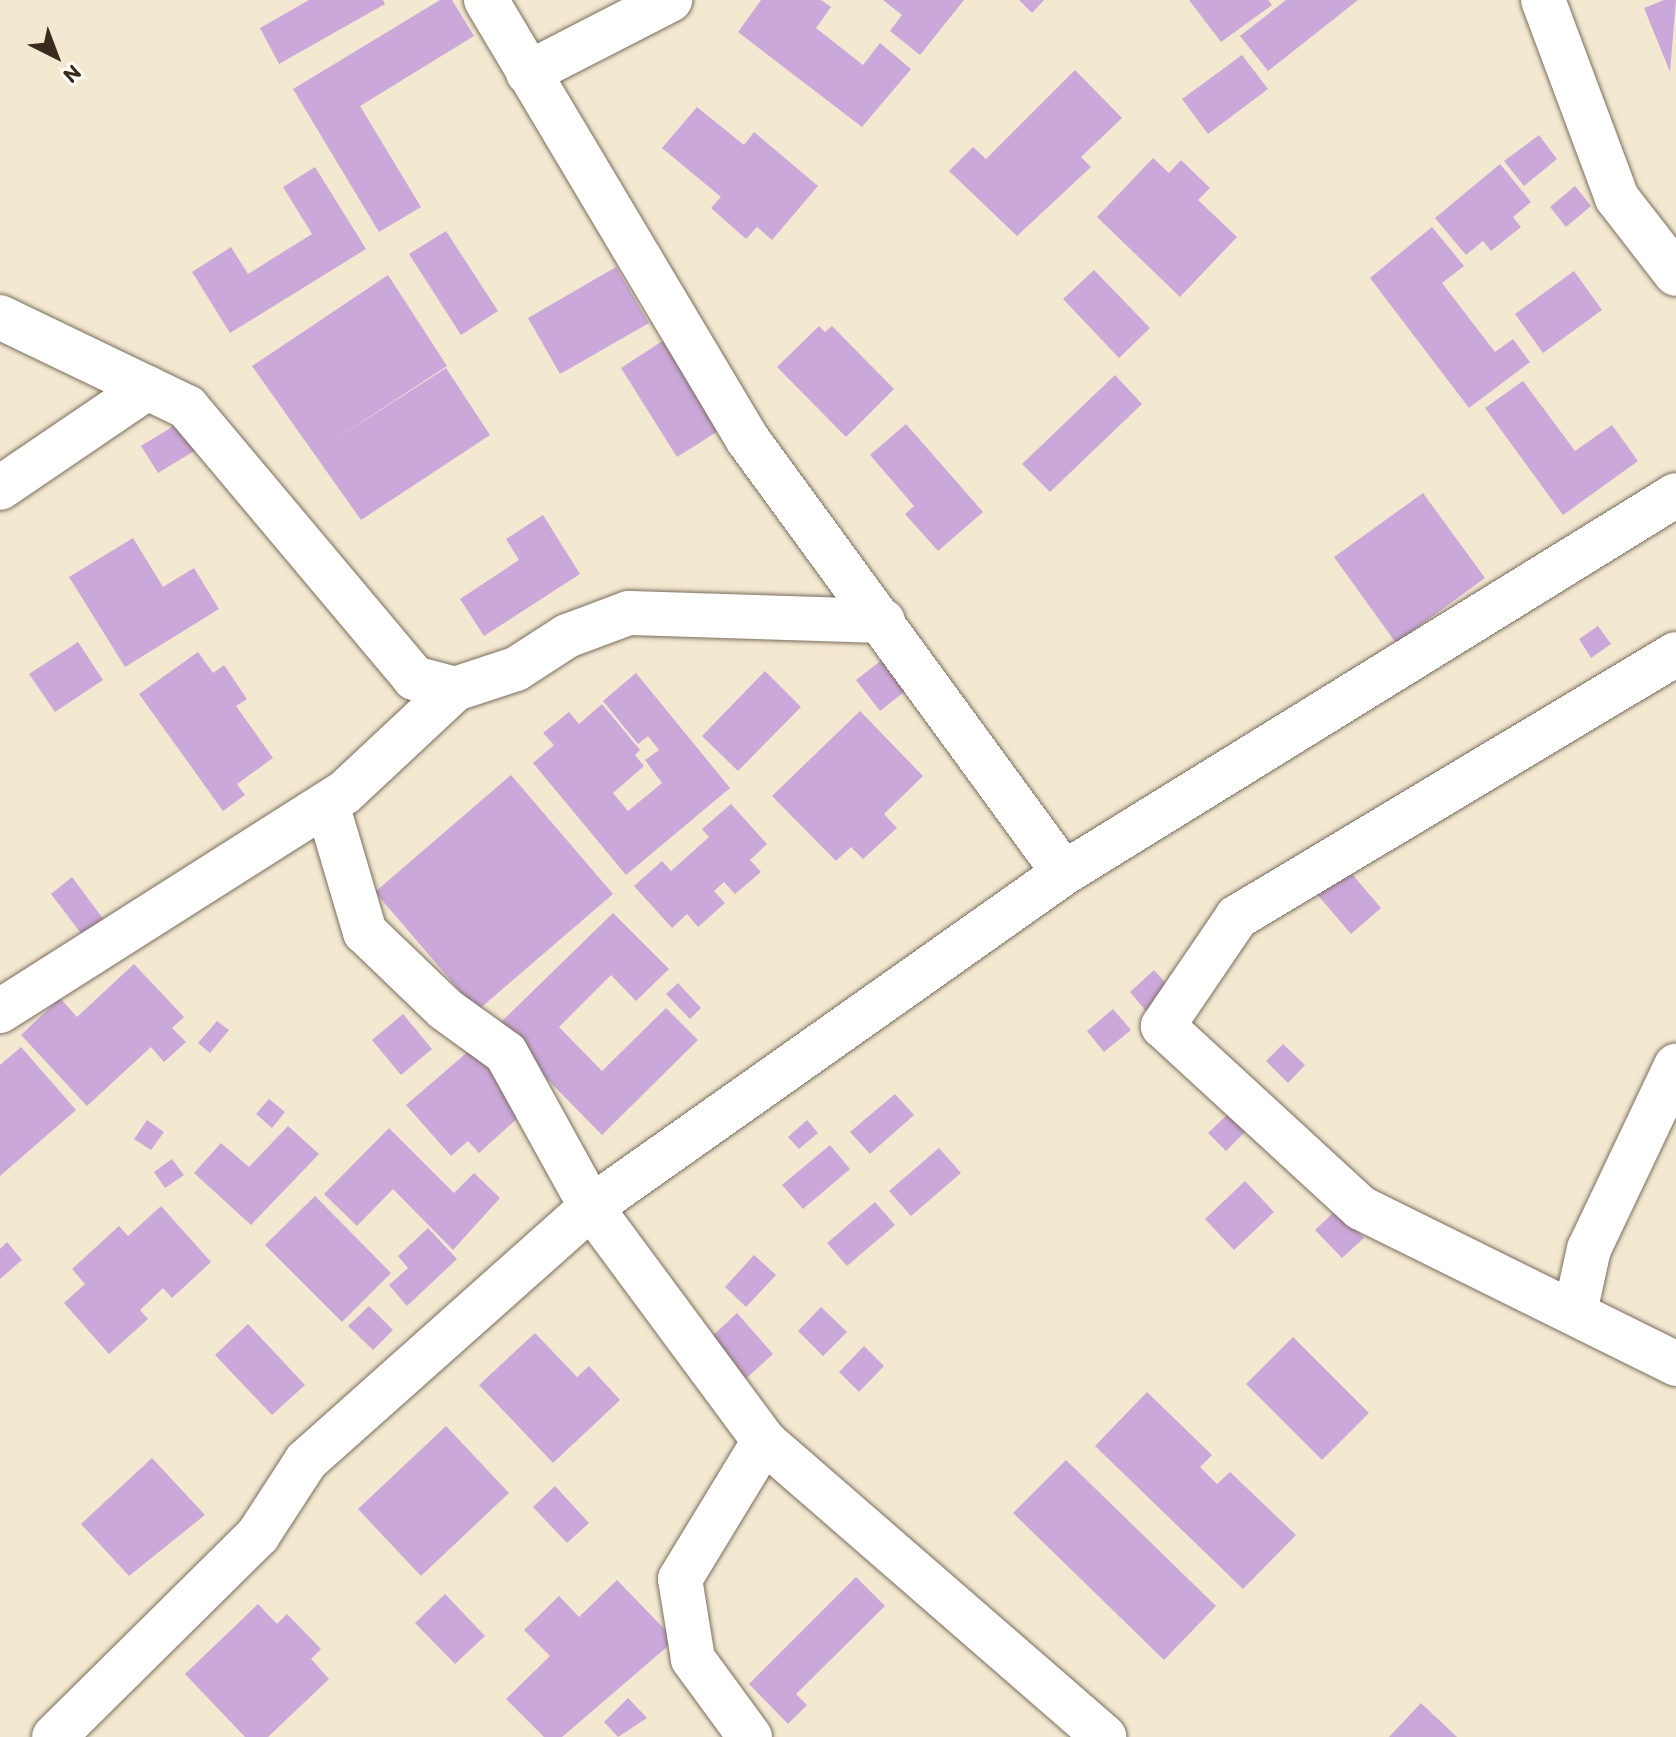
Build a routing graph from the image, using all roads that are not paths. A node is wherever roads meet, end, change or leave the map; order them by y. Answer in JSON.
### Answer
{"nodes":[{"id":1,"x":486,"y":0,"type":"edge"},
{"id":2,"x":670,"y":0,"type":"edge"},
{"id":3,"x":1543,"y":0,"type":"edge"},
{"id":4,"x":528,"y":73,"type":"junction"},
{"id":5,"x":1676,"y":274,"type":"edge"},
{"id":6,"x":0,"y":317,"type":"edge"},
{"id":7,"x":147,"y":388,"type":"junction"},
{"id":8,"x":0,"y":488,"type":"edge"},
{"id":9,"x":1676,"y":495,"type":"edge"},
{"id":10,"x":883,"y":621,"type":"junction"},
{"id":11,"x":1676,"y":654,"type":"edge"},
{"id":12,"x":455,"y":689,"type":"junction"},
{"id":13,"x":327,"y":804,"type":"junction"},
{"id":14,"x":1064,"y":873,"type":"junction"},
{"id":15,"x":0,"y":1011,"type":"edge"},
{"id":16,"x":1676,"y":1066,"type":"edge"},
{"id":17,"x":591,"y":1207,"type":"junction"},
{"id":18,"x":1575,"y":1312,"type":"junction"},
{"id":19,"x":1676,"y":1364,"type":"edge"},
{"id":20,"x":764,"y":1441,"type":"junction"},
{"id":21,"x":54,"y":1737,"type":"edge"},
{"id":22,"x":750,"y":1737,"type":"edge"},
{"id":23,"x":1104,"y":1737,"type":"edge"}],
"edges":[{"from":1,"to":4,"type":"street"},
{"from":2,"to":4,"type":"street"},
{"from":3,"to":5,"type":"street"},
{"from":4,"to":10,"type":"street"},
{"from":6,"to":7,"type":"street"},
{"from":7,"to":8,"type":"street"},
{"from":7,"to":12,"type":"street"},
{"from":9,"to":14,"type":"street"},
{"from":10,"to":12,"type":"street"},
{"from":10,"to":14,"type":"street"},
{"from":11,"to":18,"type":"street"},
{"from":12,"to":13,"type":"street"},
{"from":13,"to":15,"type":"street"},
{"from":13,"to":17,"type":"street"},
{"from":14,"to":17,"type":"street"},
{"from":16,"to":18,"type":"street"},
{"from":17,"to":20,"type":"street"},
{"from":17,"to":21,"type":"street"},
{"from":18,"to":19,"type":"street"},
{"from":20,"to":22,"type":"street"},
{"from":20,"to":23,"type":"street"}]}
